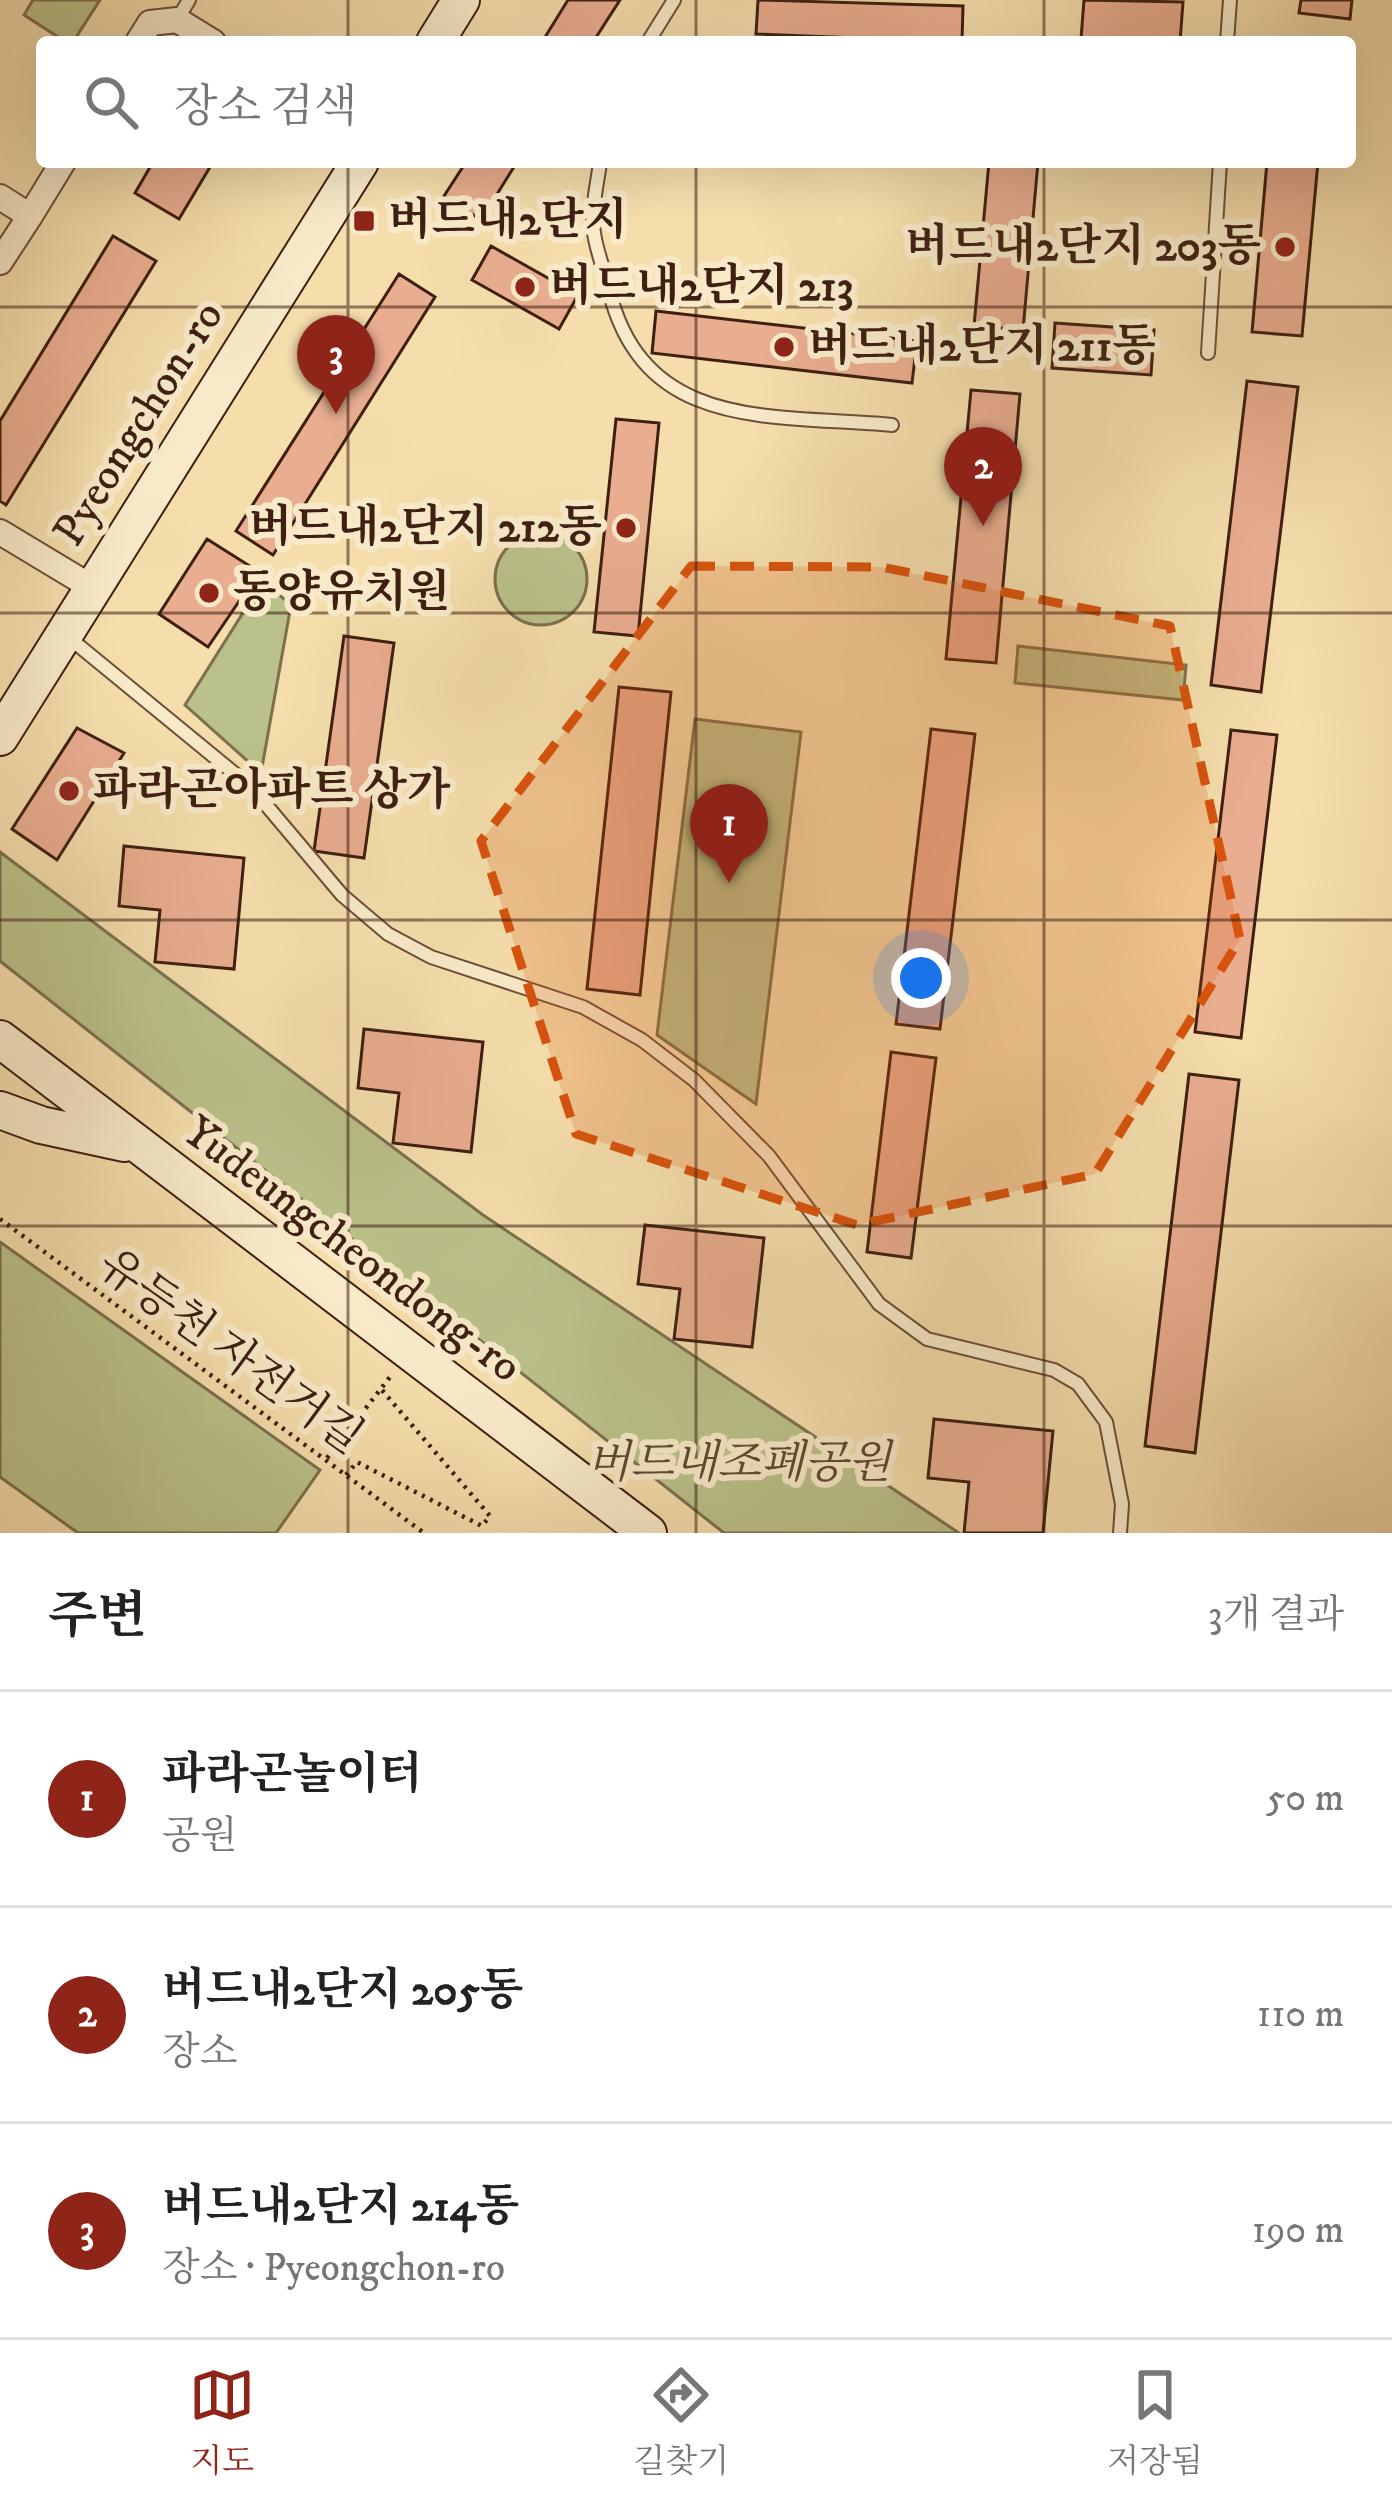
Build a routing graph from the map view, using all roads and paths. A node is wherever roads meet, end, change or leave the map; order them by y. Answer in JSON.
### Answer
{"nodes":[{"id":1,"x":461,"y":0,"type":"edge"},
{"id":2,"x":674,"y":0,"type":"edge"},
{"id":3,"x":1230,"y":0,"type":"edge"},
{"id":4,"x":183,"y":10,"type":"edge"},
{"id":5,"x":142,"y":36,"type":"edge"},
{"id":6,"x":207,"y":36,"type":"edge"},
{"id":7,"x":439,"y":36,"type":"edge"},
{"id":8,"x":652,"y":36,"type":"edge"},
{"id":9,"x":1228,"y":36,"type":"edge"},
{"id":10,"x":59,"y":168,"type":"edge"},
{"id":11,"x":356,"y":168,"type":"edge"},
{"id":12,"x":599,"y":168,"type":"edge"},
{"id":13,"x":1220,"y":168,"type":"edge"},
{"id":14,"x":0,"y":197,"type":"edge"},
{"id":15,"x":29,"y":216,"type":"junction"},
{"id":16,"x":0,"y":262,"type":"edge"},
{"id":17,"x":1208,"y":353,"type":"dead end"},
{"id":18,"x":892,"y":425,"type":"dead end"},
{"id":19,"x":0,"y":532,"type":"edge"},
{"id":20,"x":93,"y":587,"type":"junction"},
{"id":21,"x":64,"y":633,"type":"junction"},
{"id":22,"x":0,"y":737,"type":"edge"},
{"id":23,"x":0,"y":1039,"type":"edge"},
{"id":24,"x":0,"y":1110,"type":"edge"},
{"id":25,"x":136,"y":1146,"type":"junction"},
{"id":26,"x":0,"y":1220,"type":"edge"},
{"id":27,"x":326,"y":1460,"type":"junction"},
{"id":28,"x":346,"y":1475,"type":"junction"},
{"id":29,"x":424,"y":1533,"type":"edge"},
{"id":30,"x":648,"y":1533,"type":"edge"},
{"id":31,"x":1120,"y":1533,"type":"edge"}],
"edges":[{"from":1,"to":7,"type":"main road"},
{"from":2,"to":8,"type":"lane"},
{"from":3,"to":9,"type":"lane"},
{"from":4,"to":5,"type":"street"},
{"from":4,"to":6,"type":"street"},
{"from":10,"to":15,"type":"street"},
{"from":11,"to":20,"type":"main road","name":"Pyeongchon-ro"},
{"from":12,"to":18,"type":"lane"},
{"from":13,"to":17,"type":"lane"},
{"from":14,"to":15,"type":"street"},
{"from":15,"to":16,"type":"street"},
{"from":19,"to":20,"type":"street"},
{"from":20,"to":21,"type":"main road","name":"Pyeongchon-ro"},
{"from":21,"to":22,"type":"main road","name":"Pyeongchon-ro"},
{"from":21,"to":31,"type":"lane"},
{"from":23,"to":25,"type":"main road","name":"Yudeungcheondong-ro"},
{"from":24,"to":25,"type":"main road"},
{"from":25,"to":30,"type":"main road","name":"Yudeungcheondong-ro"},
{"from":26,"to":27,"type":"path","name":"유등천 자전거길"},
{"from":27,"to":28,"type":"path","name":"유등천 자전거길"},
{"from":27,"to":28,"type":"path"},
{"from":28,"to":29,"type":"path","name":"유등천 자전거길"}]}
